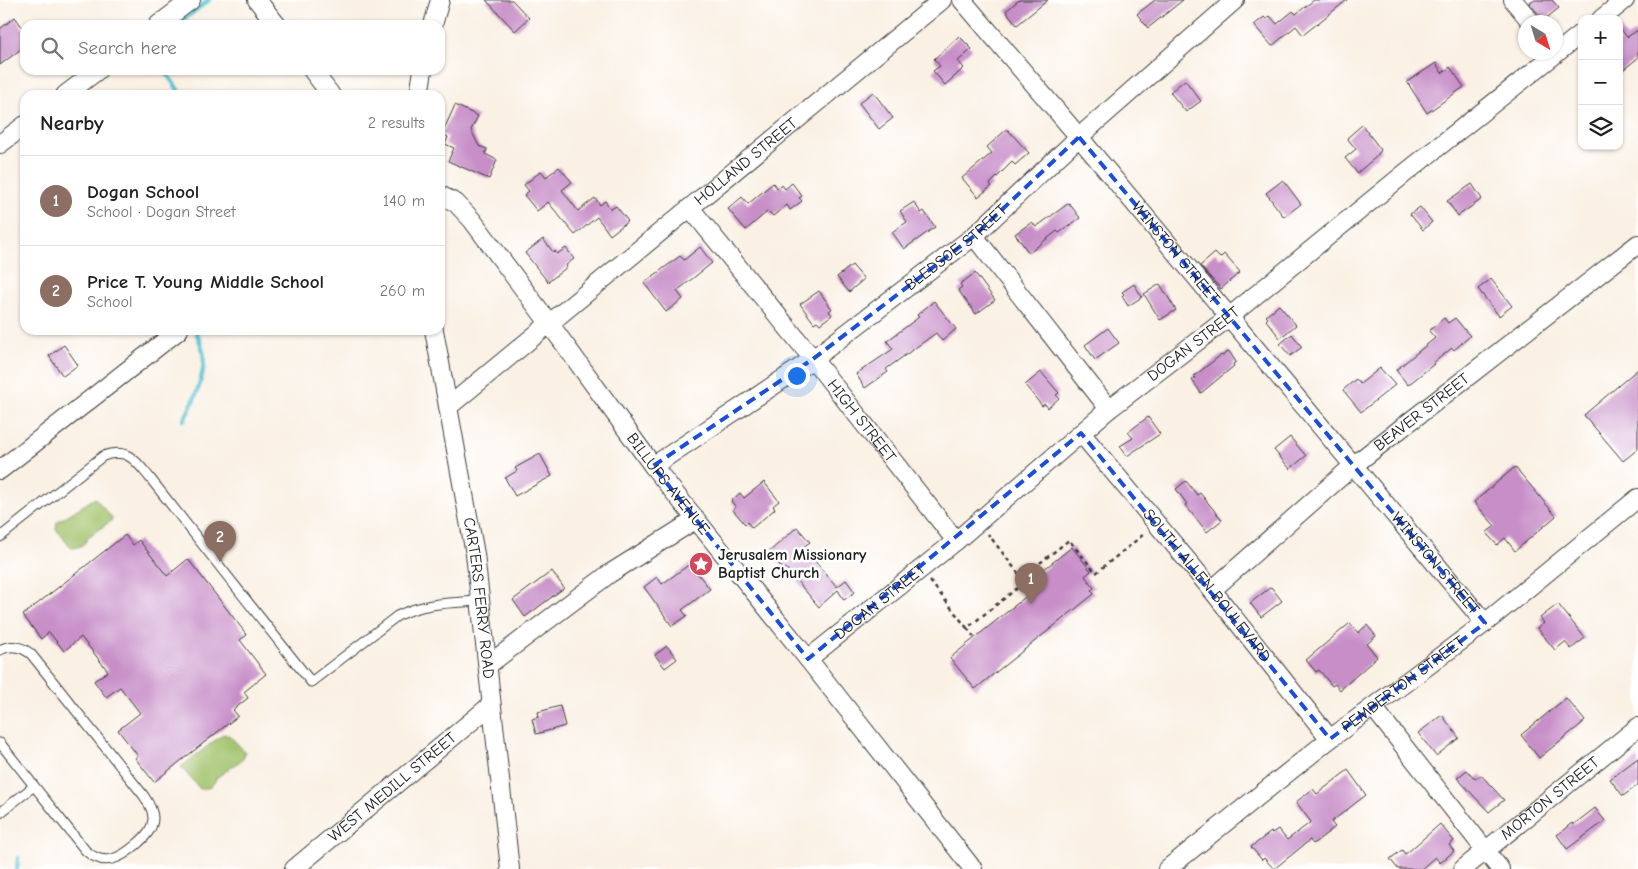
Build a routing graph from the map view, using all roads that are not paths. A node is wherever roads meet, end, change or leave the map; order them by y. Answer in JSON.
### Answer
{"nodes":[{"id":1,"x":191,"y":0,"type":"edge"},
{"id":2,"x":257,"y":0,"type":"edge"},
{"id":3,"x":440,"y":0,"type":"edge"},
{"id":4,"x":942,"y":0,"type":"edge"},
{"id":5,"x":962,"y":0,"type":"edge"},
{"id":6,"x":1235,"y":0,"type":"edge"},
{"id":7,"x":1513,"y":0,"type":"edge"},
{"id":8,"x":1625,"y":0,"type":"edge"},
{"id":9,"x":1525,"y":15,"type":"edge"},
{"id":10,"x":1606,"y":15,"type":"edge"},
{"id":11,"x":165,"y":20,"type":"edge"},
{"id":12,"x":273,"y":20,"type":"edge"},
{"id":13,"x":434,"y":20,"type":"edge"},
{"id":14,"x":1578,"y":36,"type":"edge"},
{"id":15,"x":1563,"y":47,"type":"edge"},
{"id":16,"x":1546,"y":60,"type":"edge"},
{"id":17,"x":91,"y":75,"type":"edge"},
{"id":18,"x":316,"y":75,"type":"edge"},
{"id":19,"x":422,"y":75,"type":"edge"},
{"id":20,"x":72,"y":90,"type":"edge"},
{"id":21,"x":327,"y":90,"type":"edge"},
{"id":22,"x":420,"y":90,"type":"edge"},
{"id":23,"x":20,"y":129,"type":"edge"},
{"id":24,"x":1079,"y":137,"type":"junction"},
{"id":25,"x":0,"y":144,"type":"edge"},
{"id":26,"x":445,"y":198,"type":"edge"},
{"id":27,"x":691,"y":208,"type":"junction"},
{"id":28,"x":974,"y":236,"type":"junction"},
{"id":29,"x":1638,"y":244,"type":"edge"},
{"id":30,"x":1229,"y":317,"type":"junction"},
{"id":31,"x":550,"y":323,"type":"junction"},
{"id":32,"x":173,"y":335,"type":"edge"},
{"id":33,"x":435,"y":335,"type":"edge"},
{"id":34,"x":813,"y":359,"type":"junction"},
{"id":35,"x":448,"y":407,"type":"junction"},
{"id":36,"x":1109,"y":409,"type":"junction"},
{"id":37,"x":1081,"y":434,"type":"junction"},
{"id":38,"x":1354,"y":465,"type":"junction"},
{"id":39,"x":653,"y":466,"type":"junction"},
{"id":40,"x":0,"y":470,"type":"edge"},
{"id":41,"x":1638,"y":498,"type":"edge"},
{"id":42,"x":696,"y":520,"type":"junction"},
{"id":43,"x":0,"y":537,"type":"edge"},
{"id":44,"x":956,"y":541,"type":"junction"},
{"id":45,"x":1212,"y":590,"type":"junction"},
{"id":46,"x":481,"y":601,"type":"junction"},
{"id":47,"x":1485,"y":624,"type":"junction"},
{"id":48,"x":0,"y":650,"type":"edge"},
{"id":49,"x":808,"y":660,"type":"junction"},
{"id":50,"x":488,"y":665,"type":"junction"},
{"id":51,"x":491,"y":705,"type":"junction"},
{"id":52,"x":1373,"y":707,"type":"junction"},
{"id":53,"x":1638,"y":727,"type":"edge"},
{"id":54,"x":1330,"y":739,"type":"junction"},
{"id":55,"x":0,"y":743,"type":"edge"},
{"id":56,"x":34,"y":786,"type":"junction"},
{"id":57,"x":0,"y":813,"type":"edge"},
{"id":58,"x":1486,"y":850,"type":"junction"},
{"id":59,"x":294,"y":869,"type":"edge"},
{"id":60,"x":510,"y":869,"type":"edge"},
{"id":61,"x":973,"y":869,"type":"edge"},
{"id":62,"x":1167,"y":869,"type":"edge"},
{"id":63,"x":1463,"y":869,"type":"edge"},
{"id":64,"x":1500,"y":869,"type":"edge"}],
"edges":[{"from":1,"to":11,"type":"street"},
{"from":2,"to":12,"type":"street"},
{"from":3,"to":13,"type":"street"},
{"from":4,"to":27,"type":"street","name":"HOLLAND STREET"},
{"from":5,"to":24,"type":"street","name":"WINSTON STREET"},
{"from":6,"to":24,"type":"street","name":"BLEDSOE STREET"},
{"from":7,"to":9,"type":"street"},
{"from":8,"to":10,"type":"street"},
{"from":14,"to":15,"type":"street","name":"DOGAN STREET"},
{"from":16,"to":30,"type":"street","name":"DOGAN STREET"},
{"from":17,"to":20,"type":"street"},
{"from":18,"to":21,"type":"street"},
{"from":19,"to":22,"type":"street"},
{"from":23,"to":25,"type":"street"},
{"from":24,"to":28,"type":"street","name":"BLEDSOE STREET"},
{"from":24,"to":30,"type":"street","name":"WINSTON STREET"},
{"from":26,"to":31,"type":"street","name":"BILLUPS AVENUE"},
{"from":27,"to":31,"type":"street","name":"HOLLAND STREET"},
{"from":27,"to":34,"type":"street","name":"HIGH STREET"},
{"from":28,"to":34,"type":"street","name":"BLEDSOE STREET"},
{"from":28,"to":36,"type":"street"},
{"from":29,"to":38,"type":"street","name":"BEAVER STREET"},
{"from":30,"to":36,"type":"street","name":"DOGAN STREET"},
{"from":30,"to":38,"type":"street","name":"WINSTON STREET"},
{"from":31,"to":35,"type":"street","name":"HOLLAND STREET"},
{"from":31,"to":39,"type":"street","name":"BILLUPS AVENUE"},
{"from":32,"to":40,"type":"street"},
{"from":33,"to":35,"type":"street","name":"CARTERS FERRY ROAD"},
{"from":34,"to":39,"type":"street","name":"BLEDSOE STREET"},
{"from":34,"to":44,"type":"street","name":"HIGH STREET"},
{"from":35,"to":46,"type":"street","name":"CARTERS FERRY ROAD"},
{"from":36,"to":37,"type":"street","name":"DOGAN STREET"},
{"from":37,"to":44,"type":"street","name":"DOGAN STREET"},
{"from":37,"to":45,"type":"street","name":"SOUTH ALLEN BOULEVARD"},
{"from":38,"to":45,"type":"street","name":"BEAVER STREET"},
{"from":38,"to":47,"type":"street","name":"WINSTON STREET"},
{"from":39,"to":42,"type":"street","name":"BILLUPS AVENUE"},
{"from":41,"to":47,"type":"street","name":"PEMBERTON STREET"},
{"from":42,"to":49,"type":"street","name":"BILLUPS AVENUE"},
{"from":42,"to":50,"type":"street"},
{"from":43,"to":46,"type":"lane"},
{"from":44,"to":49,"type":"street","name":"DOGAN STREET"},
{"from":45,"to":54,"type":"street","name":"SOUTH ALLEN BOULEVARD"},
{"from":46,"to":50,"type":"street","name":"CARTERS FERRY ROAD"},
{"from":47,"to":52,"type":"street","name":"PEMBERTON STREET"},
{"from":48,"to":56,"type":"lane"},
{"from":49,"to":61,"type":"street","name":"BILLUPS AVENUE"},
{"from":50,"to":51,"type":"street","name":"CARTERS FERRY ROAD"},
{"from":51,"to":59,"type":"street","name":"WEST MEDILL STREET"},
{"from":51,"to":60,"type":"street","name":"CARTERS FERRY ROAD"},
{"from":52,"to":54,"type":"street","name":"PEMBERTON STREET"},
{"from":52,"to":58,"type":"street"},
{"from":53,"to":58,"type":"street","name":"MORTON STREET"},
{"from":54,"to":62,"type":"street","name":"PEMBERTON STREET"},
{"from":55,"to":56,"type":"lane"},
{"from":56,"to":57,"type":"lane"},
{"from":58,"to":63,"type":"street","name":"MORTON STREET"},
{"from":58,"to":64,"type":"street"}]}
